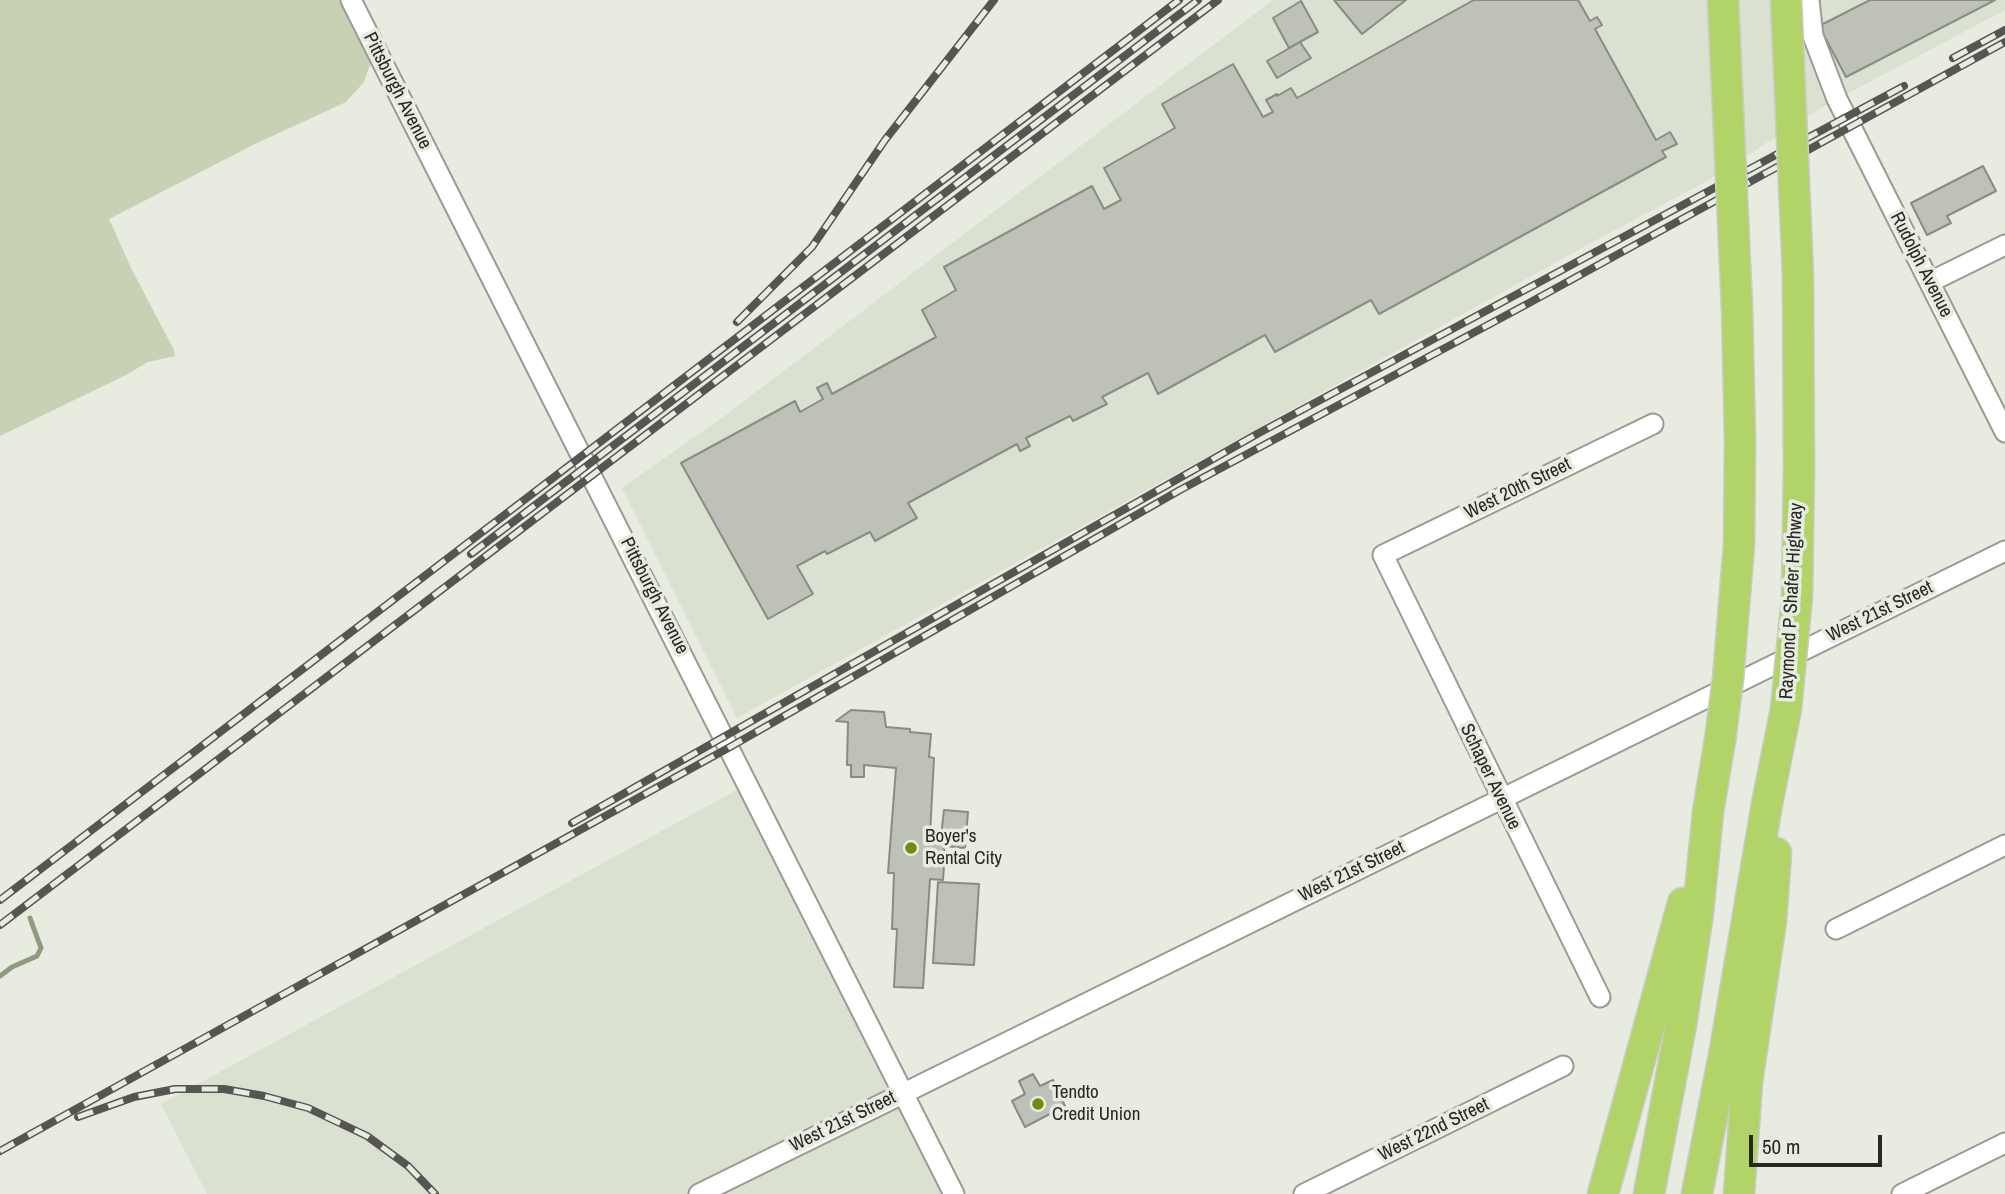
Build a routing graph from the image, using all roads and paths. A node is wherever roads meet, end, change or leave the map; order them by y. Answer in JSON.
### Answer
{"nodes":[{"id":1,"x":351,"y":0,"type":"edge"},
{"id":2,"x":1723,"y":0,"type":"edge"},
{"id":3,"x":1786,"y":0,"type":"edge"},
{"id":4,"x":1809,"y":0,"type":"edge"},
{"id":5,"x":2005,"y":245,"type":"edge"},
{"id":6,"x":1930,"y":282,"type":"junction"},
{"id":7,"x":1653,"y":424,"type":"dead end"},
{"id":8,"x":2005,"y":432,"type":"edge"},
{"id":9,"x":2005,"y":551,"type":"edge"},
{"id":10,"x":1383,"y":555,"type":"joint"},
{"id":11,"x":1786,"y":709,"type":"junction"},
{"id":12,"x":1501,"y":798,"type":"junction"},
{"id":13,"x":1708,"y":812,"type":"junction"},
{"id":14,"x":2005,"y":845,"type":"edge"},
{"id":15,"x":1836,"y":929,"type":"dead end"},
{"id":16,"x":1600,"y":997,"type":"dead end"},
{"id":17,"x":1563,"y":1066,"type":"dead end"},
{"id":18,"x":903,"y":1093,"type":"junction"},
{"id":19,"x":2005,"y":1143,"type":"edge"},
{"id":20,"x":699,"y":1194,"type":"edge"},
{"id":21,"x":954,"y":1194,"type":"edge"},
{"id":22,"x":1304,"y":1194,"type":"edge"},
{"id":23,"x":1603,"y":1194,"type":"edge"},
{"id":24,"x":1649,"y":1194,"type":"edge"},
{"id":25,"x":1698,"y":1194,"type":"edge"},
{"id":26,"x":1739,"y":1194,"type":"edge"},
{"id":27,"x":1902,"y":1194,"type":"edge"}],
"edges":[{"from":1,"to":18,"type":"street","name":"Pittsburgh Avenue"},
{"from":2,"to":13,"type":"highway","bridge":true},
{"from":3,"to":11,"type":"highway","name":"Raymond P Shafer Highway","bridge":true},
{"from":4,"to":6,"type":"street","name":"Rudolph Avenue"},
{"from":5,"to":6,"type":"street"},
{"from":6,"to":8,"type":"street","name":"Rudolph Avenue"},
{"from":7,"to":10,"type":"street","name":"West 20th Street"},
{"from":9,"to":12,"type":"street","name":"West 21st Street"},
{"from":10,"to":12,"type":"street","name":"Schaper Avenue"},
{"from":11,"to":25,"type":"highway","name":"Raymond P Shafer Highway"},
{"from":11,"to":26,"type":"highway"},
{"from":12,"to":16,"type":"street","name":"Schaper Avenue"},
{"from":12,"to":18,"type":"street","name":"West 21st Street"},
{"from":13,"to":23,"type":"highway"},
{"from":13,"to":24,"type":"highway"},
{"from":14,"to":15,"type":"street"},
{"from":17,"to":22,"type":"street","name":"West 22nd Street"},
{"from":18,"to":20,"type":"street","name":"West 21st Street"},
{"from":18,"to":21,"type":"street","name":"Pittsburgh Avenue"},
{"from":19,"to":27,"type":"street"}]}
